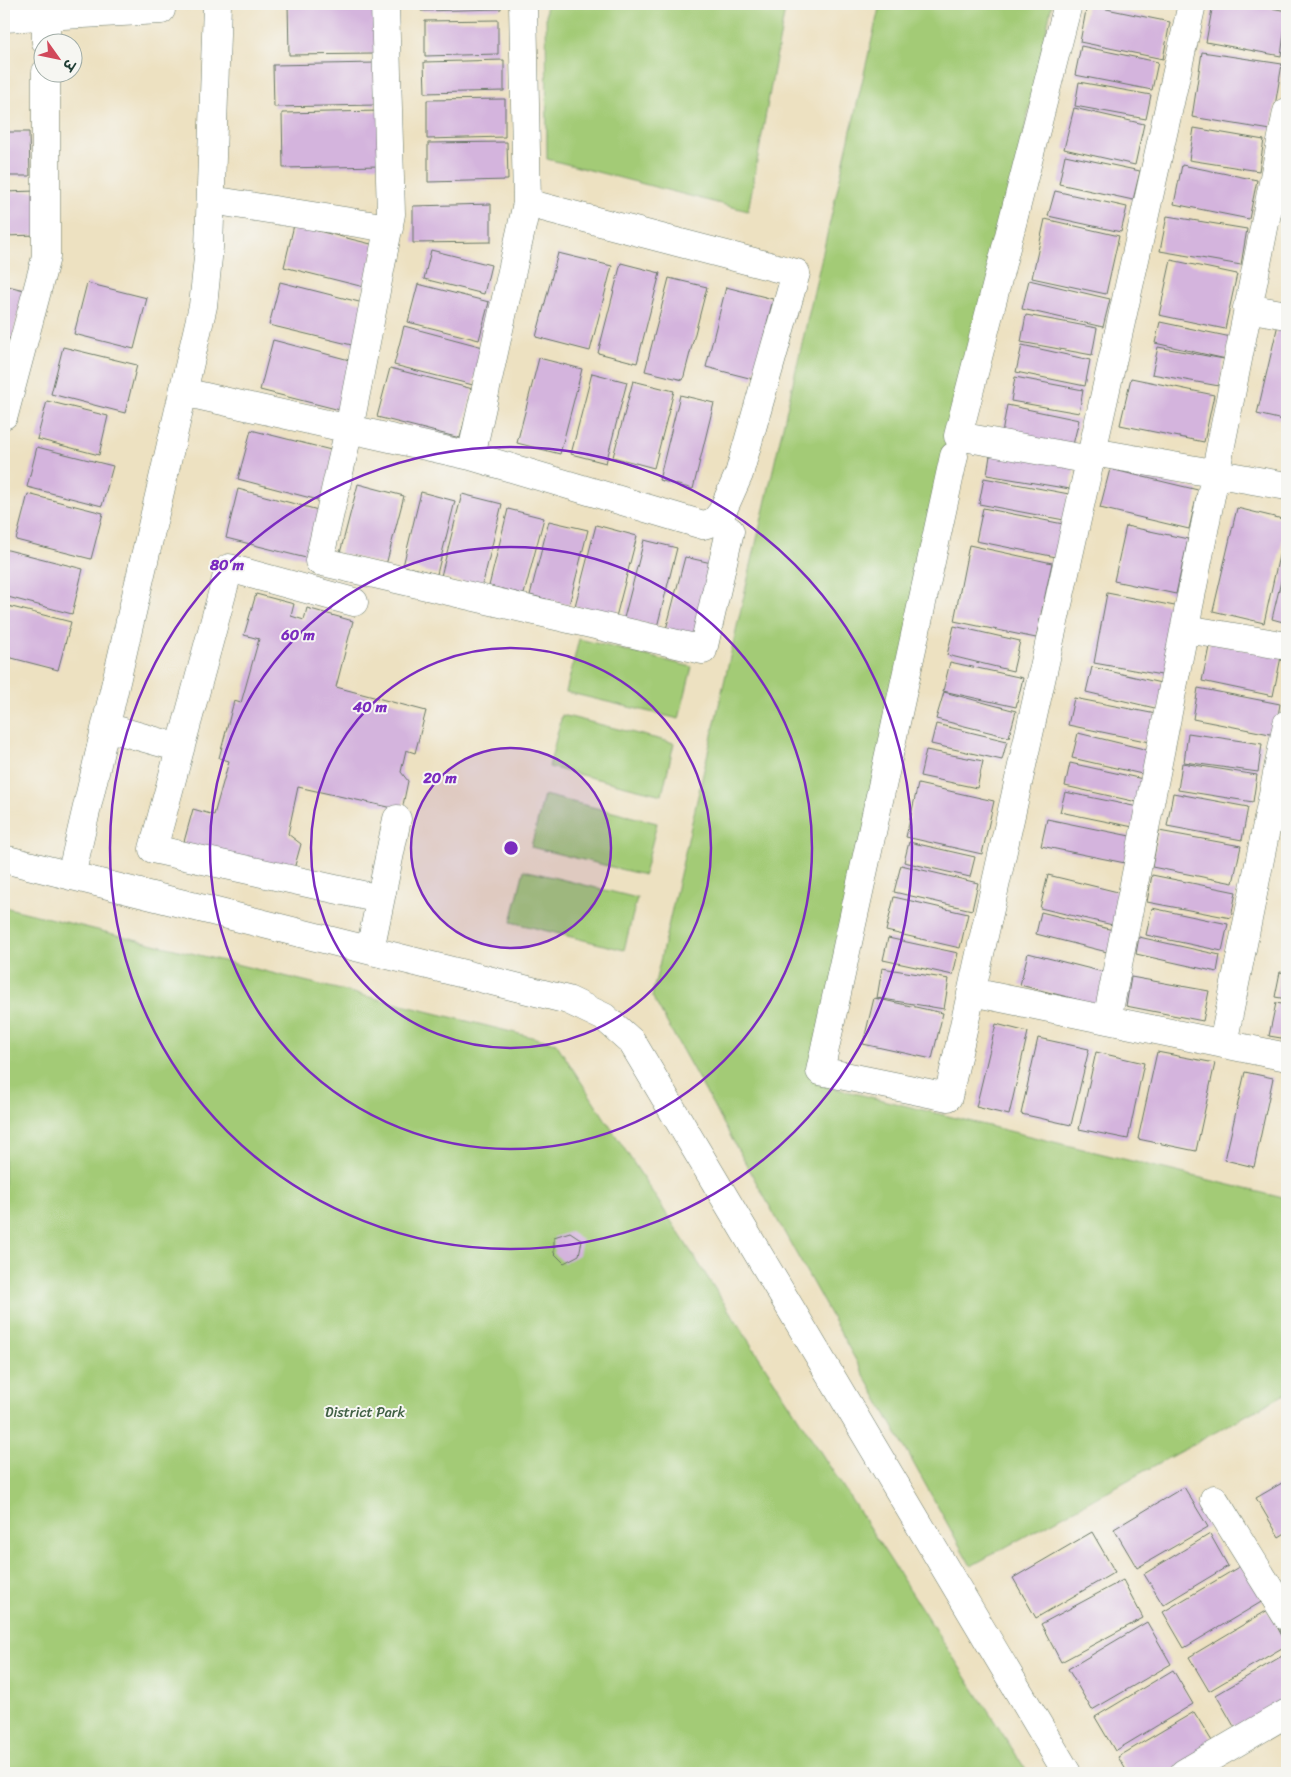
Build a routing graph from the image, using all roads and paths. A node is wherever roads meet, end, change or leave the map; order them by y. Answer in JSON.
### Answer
{"nodes":[{"id":1,"x":217,"y":4,"type":"edge"},
{"id":2,"x":385,"y":4,"type":"edge"},
{"id":3,"x":523,"y":4,"type":"edge"},
{"id":4,"x":1068,"y":4,"type":"edge"},
{"id":5,"x":1192,"y":4,"type":"edge"},
{"id":6,"x":161,"y":10,"type":"dead end"},
{"id":7,"x":31,"y":20,"type":"edge"},
{"id":8,"x":46,"y":82,"type":"edge"},
{"id":9,"x":1287,"y":112,"type":"edge"},
{"id":10,"x":211,"y":200,"type":"junction"},
{"id":11,"x":527,"y":204,"type":"junction"},
{"id":12,"x":389,"y":228,"type":"junction"},
{"id":13,"x":1248,"y":308,"type":"junction"},
{"id":14,"x":1287,"y":315,"type":"edge"},
{"id":15,"x":183,"y":392,"type":"junction"},
{"id":16,"x":4,"y":414,"type":"edge"},
{"id":17,"x":349,"y":429,"type":"junction"},
{"id":18,"x":471,"y":456,"type":"junction"},
{"id":19,"x":954,"y":456,"type":"dead end"},
{"id":20,"x":1092,"y":456,"type":"junction"},
{"id":21,"x":1214,"y":474,"type":"junction"},
{"id":22,"x":1287,"y":486,"type":"edge"},
{"id":23,"x":730,"y":531,"type":"dead end"},
{"id":24,"x":354,"y":602,"type":"dead end"},
{"id":25,"x":1186,"y":629,"type":"junction"},
{"id":26,"x":1287,"y":646,"type":"edge"},
{"id":27,"x":1287,"y":724,"type":"edge"},
{"id":28,"x":106,"y":727,"type":"junction"},
{"id":29,"x":180,"y":748,"type":"junction"},
{"id":30,"x":397,"y":818,"type":"dead end"},
{"id":31,"x":4,"y":860,"type":"edge"},
{"id":32,"x":72,"y":876,"type":"junction"},
{"id":33,"x":380,"y":899,"type":"junction"},
{"id":34,"x":370,"y":950,"type":"junction"},
{"id":35,"x":972,"y":992,"type":"junction"},
{"id":36,"x":1107,"y":1020,"type":"junction"},
{"id":37,"x":1224,"y":1044,"type":"junction"},
{"id":38,"x":1287,"y":1057,"type":"edge"},
{"id":39,"x":1214,"y":1499,"type":"dead end"},
{"id":40,"x":1287,"y":1617,"type":"edge"},
{"id":41,"x":1287,"y":1713,"type":"edge"},
{"id":42,"x":1067,"y":1773,"type":"edge"},
{"id":43,"x":1184,"y":1773,"type":"edge"}],
"edges":[{"from":1,"to":10,"type":"street"},
{"from":2,"to":12,"type":"street"},
{"from":3,"to":11,"type":"street"},
{"from":4,"to":20,"type":"street"},
{"from":5,"to":20,"type":"street"},
{"from":6,"to":7,"type":"street"},
{"from":8,"to":16,"type":"street"},
{"from":9,"to":13,"type":"street"},
{"from":10,"to":12,"type":"street"},
{"from":10,"to":15,"type":"street"},
{"from":11,"to":18,"type":"street"},
{"from":11,"to":18,"type":"street"},
{"from":12,"to":17,"type":"street"},
{"from":13,"to":14,"type":"street"},
{"from":13,"to":21,"type":"street"},
{"from":15,"to":17,"type":"street"},
{"from":15,"to":28,"type":"street"},
{"from":17,"to":18,"type":"street"},
{"from":17,"to":23,"type":"street"},
{"from":19,"to":35,"type":"street"},
{"from":20,"to":21,"type":"street"},
{"from":20,"to":35,"type":"street"},
{"from":21,"to":22,"type":"street"},
{"from":21,"to":25,"type":"street"},
{"from":24,"to":29,"type":"street"},
{"from":25,"to":26,"type":"street"},
{"from":25,"to":36,"type":"street"},
{"from":27,"to":37,"type":"street"},
{"from":28,"to":29,"type":"street"},
{"from":28,"to":32,"type":"street"},
{"from":29,"to":33,"type":"street"},
{"from":30,"to":33,"type":"street"},
{"from":31,"to":32,"type":"street"},
{"from":32,"to":34,"type":"street"},
{"from":33,"to":34,"type":"street"},
{"from":34,"to":42,"type":"street"},
{"from":35,"to":36,"type":"street"},
{"from":36,"to":37,"type":"street"},
{"from":37,"to":38,"type":"street"},
{"from":39,"to":40,"type":"street"},
{"from":41,"to":43,"type":"street"}]}
